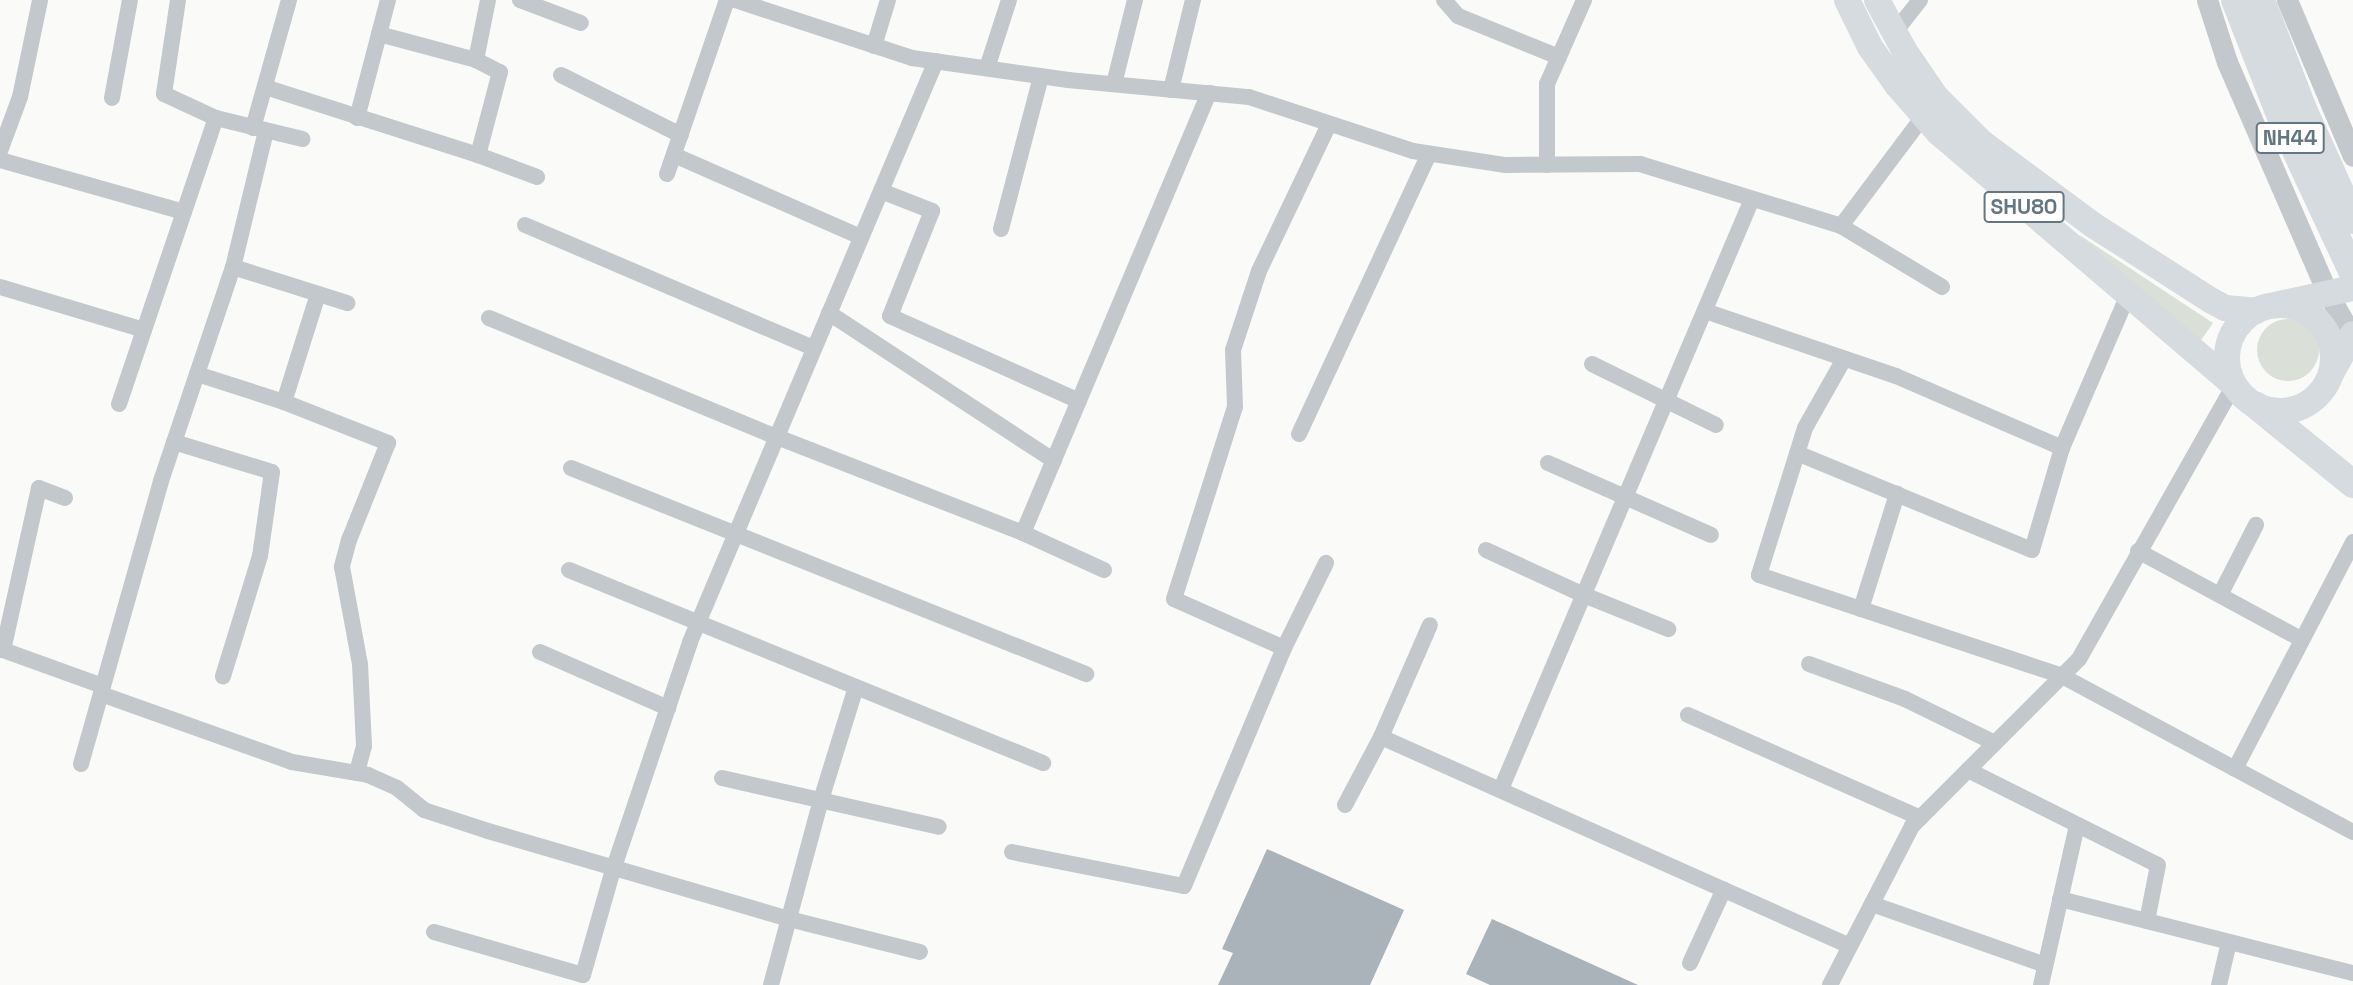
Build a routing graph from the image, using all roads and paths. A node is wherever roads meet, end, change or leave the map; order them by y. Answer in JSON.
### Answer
{"nodes":[{"id":1,"x":40,"y":0,"type":"edge"},
{"id":2,"x":130,"y":0,"type":"edge"},
{"id":3,"x":178,"y":0,"type":"edge"},
{"id":4,"x":289,"y":0,"type":"edge"},
{"id":5,"x":388,"y":0,"type":"edge"},
{"id":6,"x":488,"y":0,"type":"edge"},
{"id":7,"x":520,"y":0,"type":"edge"},
{"id":8,"x":727,"y":0,"type":"edge"},
{"id":9,"x":735,"y":0,"type":"edge"},
{"id":10,"x":888,"y":0,"type":"edge"},
{"id":11,"x":1009,"y":0,"type":"edge"},
{"id":12,"x":1135,"y":0,"type":"edge"},
{"id":13,"x":1193,"y":0,"type":"edge"},
{"id":14,"x":1444,"y":0,"type":"edge"},
{"id":15,"x":1584,"y":0,"type":"edge"},
{"id":16,"x":1847,"y":0,"type":"edge"},
{"id":17,"x":1877,"y":0,"type":"edge"},
{"id":18,"x":1920,"y":0,"type":"edge"},
{"id":19,"x":2207,"y":0,"type":"edge"},
{"id":20,"x":2235,"y":0,"type":"edge"},
{"id":21,"x":2261,"y":0,"type":"edge"},
{"id":22,"x":2287,"y":0,"type":"edge"},
{"id":23,"x":581,"y":23,"type":"dead end"},
{"id":24,"x":1894,"y":33,"type":"junction"},
{"id":25,"x":379,"y":34,"type":"junction"},
{"id":26,"x":874,"y":46,"type":"junction"},
{"id":27,"x":1559,"y":57,"type":"junction"},
{"id":28,"x":477,"y":60,"type":"junction"},
{"id":29,"x":936,"y":61,"type":"junction"},
{"id":30,"x":987,"y":68,"type":"junction"},
{"id":31,"x":561,"y":75,"type":"dead end"},
{"id":32,"x":1041,"y":76,"type":"junction"},
{"id":33,"x":1114,"y":84,"type":"junction"},
{"id":34,"x":265,"y":87,"type":"junction"},
{"id":35,"x":1171,"y":90,"type":"junction"},
{"id":36,"x":1209,"y":93,"type":"junction"},
{"id":37,"x":112,"y":99,"type":"dead end"},
{"id":38,"x":1930,"y":106,"type":"junction"},
{"id":39,"x":216,"y":118,"type":"junction"},
{"id":40,"x":357,"y":118,"type":"junction"},
{"id":41,"x":1329,"y":124,"type":"junction"},
{"id":42,"x":259,"y":129,"type":"junction"},
{"id":43,"x":681,"y":135,"type":"junction"},
{"id":44,"x":302,"y":139,"type":"dead end"},
{"id":45,"x":0,"y":151,"type":"edge"},
{"id":46,"x":1429,"y":154,"type":"junction"},
{"id":47,"x":478,"y":155,"type":"junction"},
{"id":48,"x":674,"y":155,"type":"junction"},
{"id":49,"x":2353,"y":156,"type":"edge"},
{"id":50,"x":0,"y":160,"type":"edge"},
{"id":51,"x":1547,"y":165,"type":"junction"},
{"id":52,"x":667,"y":174,"type":"dead end"},
{"id":53,"x":537,"y":177,"type":"dead end"},
{"id":54,"x":881,"y":191,"type":"junction"},
{"id":55,"x":1752,"y":198,"type":"junction"},
{"id":56,"x":184,"y":212,"type":"junction"},
{"id":57,"x":2353,"y":220,"type":"edge"},
{"id":58,"x":525,"y":225,"type":"dead end"},
{"id":59,"x":1841,"y":226,"type":"junction"},
{"id":60,"x":1001,"y":229,"type":"dead end"},
{"id":61,"x":861,"y":237,"type":"junction"},
{"id":62,"x":233,"y":267,"type":"junction"},
{"id":63,"x":2353,"y":273,"type":"edge"},
{"id":64,"x":0,"y":287,"type":"edge"},
{"id":65,"x":1941,"y":287,"type":"dead end"},
{"id":66,"x":2353,"y":288,"type":"edge"},
{"id":67,"x":2327,"y":292,"type":"junction"},
{"id":68,"x":318,"y":294,"type":"junction"},
{"id":69,"x":2128,"y":295,"type":"junction"},
{"id":70,"x":347,"y":303,"type":"dead end"},
{"id":71,"x":2264,"y":308,"type":"junction"},
{"id":72,"x":1705,"y":311,"type":"junction"},
{"id":73,"x":829,"y":313,"type":"junction"},
{"id":74,"x":489,"y":318,"type":"dead end"},
{"id":75,"x":144,"y":330,"type":"junction"},
{"id":76,"x":2353,"y":336,"type":"edge"},
{"id":77,"x":814,"y":348,"type":"junction"},
{"id":78,"x":1844,"y":359,"type":"junction"},
{"id":79,"x":1592,"y":364,"type":"dead end"},
{"id":80,"x":197,"y":374,"type":"junction"},
{"id":81,"x":2330,"y":376,"type":"junction"},
{"id":82,"x":2234,"y":385,"type":"junction"},
{"id":83,"x":1667,"y":400,"type":"junction"},
{"id":84,"x":1079,"y":401,"type":"junction"},
{"id":85,"x":284,"y":402,"type":"junction"},
{"id":86,"x":119,"y":404,"type":"dead end"},
{"id":87,"x":2257,"y":406,"type":"junction"},
{"id":88,"x":1716,"y":425,"type":"dead end"},
{"id":89,"x":1299,"y":434,"type":"dead end"},
{"id":90,"x":777,"y":437,"type":"junction"},
{"id":91,"x":174,"y":442,"type":"junction"},
{"id":92,"x":2062,"y":448,"type":"junction"},
{"id":93,"x":1797,"y":453,"type":"junction"},
{"id":94,"x":1054,"y":461,"type":"junction"},
{"id":95,"x":1548,"y":463,"type":"dead end"},
{"id":96,"x":571,"y":468,"type":"dead end"},
{"id":97,"x":2353,"y":484,"type":"edge"},
{"id":98,"x":1897,"y":494,"type":"junction"},
{"id":99,"x":65,"y":498,"type":"dead end"},
{"id":100,"x":1625,"y":498,"type":"junction"},
{"id":101,"x":2256,"y":525,"type":"dead end"},
{"id":102,"x":736,"y":533,"type":"junction"},
{"id":103,"x":1023,"y":534,"type":"junction"},
{"id":104,"x":1711,"y":535,"type":"dead end"},
{"id":105,"x":2353,"y":542,"type":"edge"},
{"id":106,"x":1486,"y":550,"type":"dead end"},
{"id":107,"x":2138,"y":551,"type":"junction"},
{"id":108,"x":1326,"y":564,"type":"dead end"},
{"id":109,"x":569,"y":569,"type":"dead end"},
{"id":110,"x":1104,"y":570,"type":"dead end"},
{"id":111,"x":2220,"y":595,"type":"junction"},
{"id":112,"x":1584,"y":596,"type":"junction"},
{"id":113,"x":1861,"y":609,"type":"junction"},
{"id":114,"x":698,"y":623,"type":"junction"},
{"id":115,"x":1430,"y":625,"type":"dead end"},
{"id":116,"x":1668,"y":629,"type":"dead end"},
{"id":117,"x":2301,"y":639,"type":"junction"},
{"id":118,"x":1284,"y":648,"type":"junction"},
{"id":119,"x":540,"y":652,"type":"dead end"},
{"id":120,"x":1809,"y":664,"type":"dead end"},
{"id":121,"x":1086,"y":674,"type":"dead end"},
{"id":122,"x":223,"y":676,"type":"dead end"},
{"id":123,"x":2062,"y":676,"type":"junction"},
{"id":124,"x":856,"y":687,"type":"junction"},
{"id":125,"x":102,"y":690,"type":"junction"},
{"id":126,"x":668,"y":708,"type":"junction"},
{"id":127,"x":1688,"y":715,"type":"dead end"},
{"id":128,"x":1381,"y":737,"type":"junction"},
{"id":129,"x":1995,"y":743,"type":"junction"},
{"id":130,"x":1043,"y":763,"type":"dead end"},
{"id":131,"x":81,"y":764,"type":"dead end"},
{"id":132,"x":2235,"y":769,"type":"junction"},
{"id":133,"x":1968,"y":770,"type":"junction"},
{"id":134,"x":357,"y":773,"type":"junction"},
{"id":135,"x":722,"y":778,"type":"dead end"},
{"id":136,"x":1501,"y":789,"type":"junction"},
{"id":137,"x":821,"y":800,"type":"junction"},
{"id":138,"x":1345,"y":805,"type":"dead end"},
{"id":139,"x":1920,"y":818,"type":"junction"},
{"id":140,"x":2077,"y":825,"type":"junction"},
{"id":141,"x":939,"y":827,"type":"dead end"},
{"id":142,"x":2353,"y":832,"type":"edge"},
{"id":143,"x":1012,"y":852,"type":"dead end"},
{"id":144,"x":613,"y":870,"type":"junction"},
{"id":145,"x":1724,"y":889,"type":"junction"},
{"id":146,"x":2060,"y":899,"type":"junction"},
{"id":147,"x":1872,"y":904,"type":"junction"},
{"id":148,"x":789,"y":919,"type":"junction"},
{"id":149,"x":2147,"y":921,"type":"junction"},
{"id":150,"x":434,"y":932,"type":"dead end"},
{"id":151,"x":2229,"y":942,"type":"junction"},
{"id":152,"x":1850,"y":946,"type":"junction"},
{"id":153,"x":920,"y":951,"type":"dead end"},
{"id":154,"x":1690,"y":963,"type":"dead end"},
{"id":155,"x":2045,"y":965,"type":"junction"},
{"id":156,"x":2353,"y":973,"type":"edge"},
{"id":157,"x":771,"y":985,"type":"edge"},
{"id":158,"x":1830,"y":985,"type":"edge"},
{"id":159,"x":2041,"y":985,"type":"edge"},
{"id":160,"x":2219,"y":985,"type":"edge"}],
"edges":[{"from":1,"to":45,"type":"street"},
{"from":2,"to":37,"type":"street"},
{"from":3,"to":39,"type":"street"},
{"from":4,"to":34,"type":"street"},
{"from":5,"to":25,"type":"street"},
{"from":6,"to":28,"type":"street"},
{"from":7,"to":23,"type":"street"},
{"from":8,"to":43,"type":"street"},
{"from":9,"to":26,"type":"street"},
{"from":10,"to":26,"type":"street"},
{"from":11,"to":30,"type":"street"},
{"from":12,"to":33,"type":"street"},
{"from":13,"to":35,"type":"street"},
{"from":14,"to":27,"type":"street"},
{"from":15,"to":27,"type":"street"},
{"from":16,"to":38,"type":"main road","number":"SHU80"},
{"from":17,"to":24,"type":"main road","number":"SHU80"},
{"from":18,"to":24,"type":"street"},
{"from":19,"to":67,"type":"street"},
{"from":20,"to":63,"type":"highway","number":"NH44"},
{"from":21,"to":57,"type":"highway","number":"NH44"},
{"from":22,"to":49,"type":"street"},
{"from":24,"to":38,"type":"main road","number":"SHU80"},
{"from":25,"to":28,"type":"street"},
{"from":25,"to":40,"type":"street"},
{"from":26,"to":29,"type":"street"},
{"from":27,"to":51,"type":"street"},
{"from":28,"to":47,"type":"street"},
{"from":29,"to":30,"type":"street"},
{"from":29,"to":54,"type":"street"},
{"from":30,"to":32,"type":"street"},
{"from":31,"to":43,"type":"street"},
{"from":32,"to":33,"type":"street"},
{"from":32,"to":60,"type":"street"},
{"from":33,"to":35,"type":"street"},
{"from":34,"to":40,"type":"street"},
{"from":34,"to":42,"type":"street"},
{"from":35,"to":36,"type":"street"},
{"from":36,"to":41,"type":"street"},
{"from":36,"to":84,"type":"street"},
{"from":38,"to":59,"type":"street"},
{"from":38,"to":69,"type":"main road","number":"SHU80"},
{"from":38,"to":71,"type":"main road","number":"SHU80"},
{"from":39,"to":42,"type":"street"},
{"from":39,"to":56,"type":"street"},
{"from":40,"to":47,"type":"street"},
{"from":41,"to":46,"type":"street"},
{"from":41,"to":118,"type":"street"},
{"from":42,"to":44,"type":"street"},
{"from":42,"to":62,"type":"street"},
{"from":43,"to":48,"type":"street"},
{"from":46,"to":51,"type":"street"},
{"from":46,"to":89,"type":"street"},
{"from":47,"to":53,"type":"street"},
{"from":48,"to":52,"type":"street"},
{"from":48,"to":61,"type":"street"},
{"from":50,"to":56,"type":"street"},
{"from":51,"to":55,"type":"street"},
{"from":54,"to":61,"type":"street"},
{"from":54,"to":84,"type":"street"},
{"from":55,"to":59,"type":"street"},
{"from":55,"to":72,"type":"street"},
{"from":56,"to":75,"type":"street"},
{"from":58,"to":77,"type":"street"},
{"from":59,"to":65,"type":"street"},
{"from":61,"to":73,"type":"street"},
{"from":62,"to":68,"type":"street"},
{"from":62,"to":80,"type":"street"},
{"from":64,"to":75,"type":"street"},
{"from":66,"to":67,"type":"main road"},
{"from":67,"to":71,"type":"main road"},
{"from":67,"to":76,"type":"street"},
{"from":68,"to":70,"type":"street"},
{"from":68,"to":85,"type":"street"},
{"from":69,"to":82,"type":"main road","number":"SHU80"},
{"from":69,"to":92,"type":"street"},
{"from":71,"to":81,"type":"main road","number":"SHU80"},
{"from":71,"to":82,"type":"main road"},
{"from":72,"to":78,"type":"street"},
{"from":72,"to":83,"type":"street"},
{"from":73,"to":77,"type":"street"},
{"from":73,"to":94,"type":"street"},
{"from":74,"to":90,"type":"street"},
{"from":75,"to":86,"type":"street"},
{"from":76,"to":81,"type":"main road"},
{"from":77,"to":90,"type":"street"},
{"from":78,"to":92,"type":"street"},
{"from":78,"to":93,"type":"street"},
{"from":79,"to":83,"type":"street"},
{"from":80,"to":85,"type":"street"},
{"from":80,"to":91,"type":"street"},
{"from":81,"to":87,"type":"main road"},
{"from":82,"to":87,"type":"main road","number":"SHU80"},
{"from":82,"to":107,"type":"street"},
{"from":83,"to":88,"type":"street"},
{"from":83,"to":100,"type":"street"},
{"from":84,"to":94,"type":"street"},
{"from":85,"to":134,"type":"street"},
{"from":87,"to":97,"type":"highway"},
{"from":90,"to":102,"type":"street"},
{"from":90,"to":103,"type":"street"},
{"from":91,"to":122,"type":"street"},
{"from":91,"to":125,"type":"street"},
{"from":92,"to":98,"type":"street"},
{"from":93,"to":98,"type":"street"},
{"from":93,"to":113,"type":"street"},
{"from":94,"to":103,"type":"street"},
{"from":95,"to":100,"type":"street"},
{"from":96,"to":102,"type":"street"},
{"from":98,"to":113,"type":"street"},
{"from":99,"to":125,"type":"street"},
{"from":100,"to":104,"type":"street"},
{"from":100,"to":112,"type":"street"},
{"from":101,"to":111,"type":"street"},
{"from":102,"to":114,"type":"street"},
{"from":102,"to":121,"type":"street"},
{"from":103,"to":110,"type":"street"},
{"from":105,"to":117,"type":"street"},
{"from":106,"to":112,"type":"street"},
{"from":107,"to":111,"type":"street"},
{"from":107,"to":123,"type":"street"},
{"from":108,"to":118,"type":"street"},
{"from":109,"to":114,"type":"street"},
{"from":111,"to":117,"type":"street"},
{"from":112,"to":116,"type":"street"},
{"from":112,"to":136,"type":"street"},
{"from":113,"to":123,"type":"street"},
{"from":114,"to":124,"type":"street"},
{"from":114,"to":126,"type":"street"},
{"from":115,"to":128,"type":"street"},
{"from":117,"to":132,"type":"street"},
{"from":118,"to":143,"type":"street"},
{"from":119,"to":126,"type":"street"},
{"from":120,"to":129,"type":"street"},
{"from":123,"to":129,"type":"street"},
{"from":123,"to":132,"type":"street"},
{"from":124,"to":130,"type":"street"},
{"from":124,"to":137,"type":"street"},
{"from":125,"to":131,"type":"street"},
{"from":125,"to":134,"type":"street"},
{"from":126,"to":144,"type":"street"},
{"from":127,"to":139,"type":"street"},
{"from":128,"to":136,"type":"street"},
{"from":128,"to":138,"type":"street"},
{"from":129,"to":133,"type":"street"},
{"from":132,"to":142,"type":"street"},
{"from":133,"to":139,"type":"street"},
{"from":133,"to":140,"type":"street"},
{"from":134,"to":144,"type":"street"},
{"from":135,"to":137,"type":"street"},
{"from":136,"to":145,"type":"street"},
{"from":137,"to":141,"type":"street"},
{"from":137,"to":148,"type":"street"},
{"from":139,"to":147,"type":"street"},
{"from":140,"to":146,"type":"street"},
{"from":140,"to":149,"type":"street"},
{"from":144,"to":148,"type":"street"},
{"from":144,"to":150,"type":"street"},
{"from":145,"to":152,"type":"street"},
{"from":145,"to":154,"type":"street"},
{"from":146,"to":149,"type":"street"},
{"from":146,"to":155,"type":"street"},
{"from":147,"to":152,"type":"street"},
{"from":147,"to":155,"type":"street"},
{"from":148,"to":153,"type":"street"},
{"from":148,"to":157,"type":"street"},
{"from":149,"to":151,"type":"street"},
{"from":151,"to":156,"type":"street"},
{"from":151,"to":160,"type":"street"},
{"from":152,"to":158,"type":"street"},
{"from":155,"to":159,"type":"street"}]}
